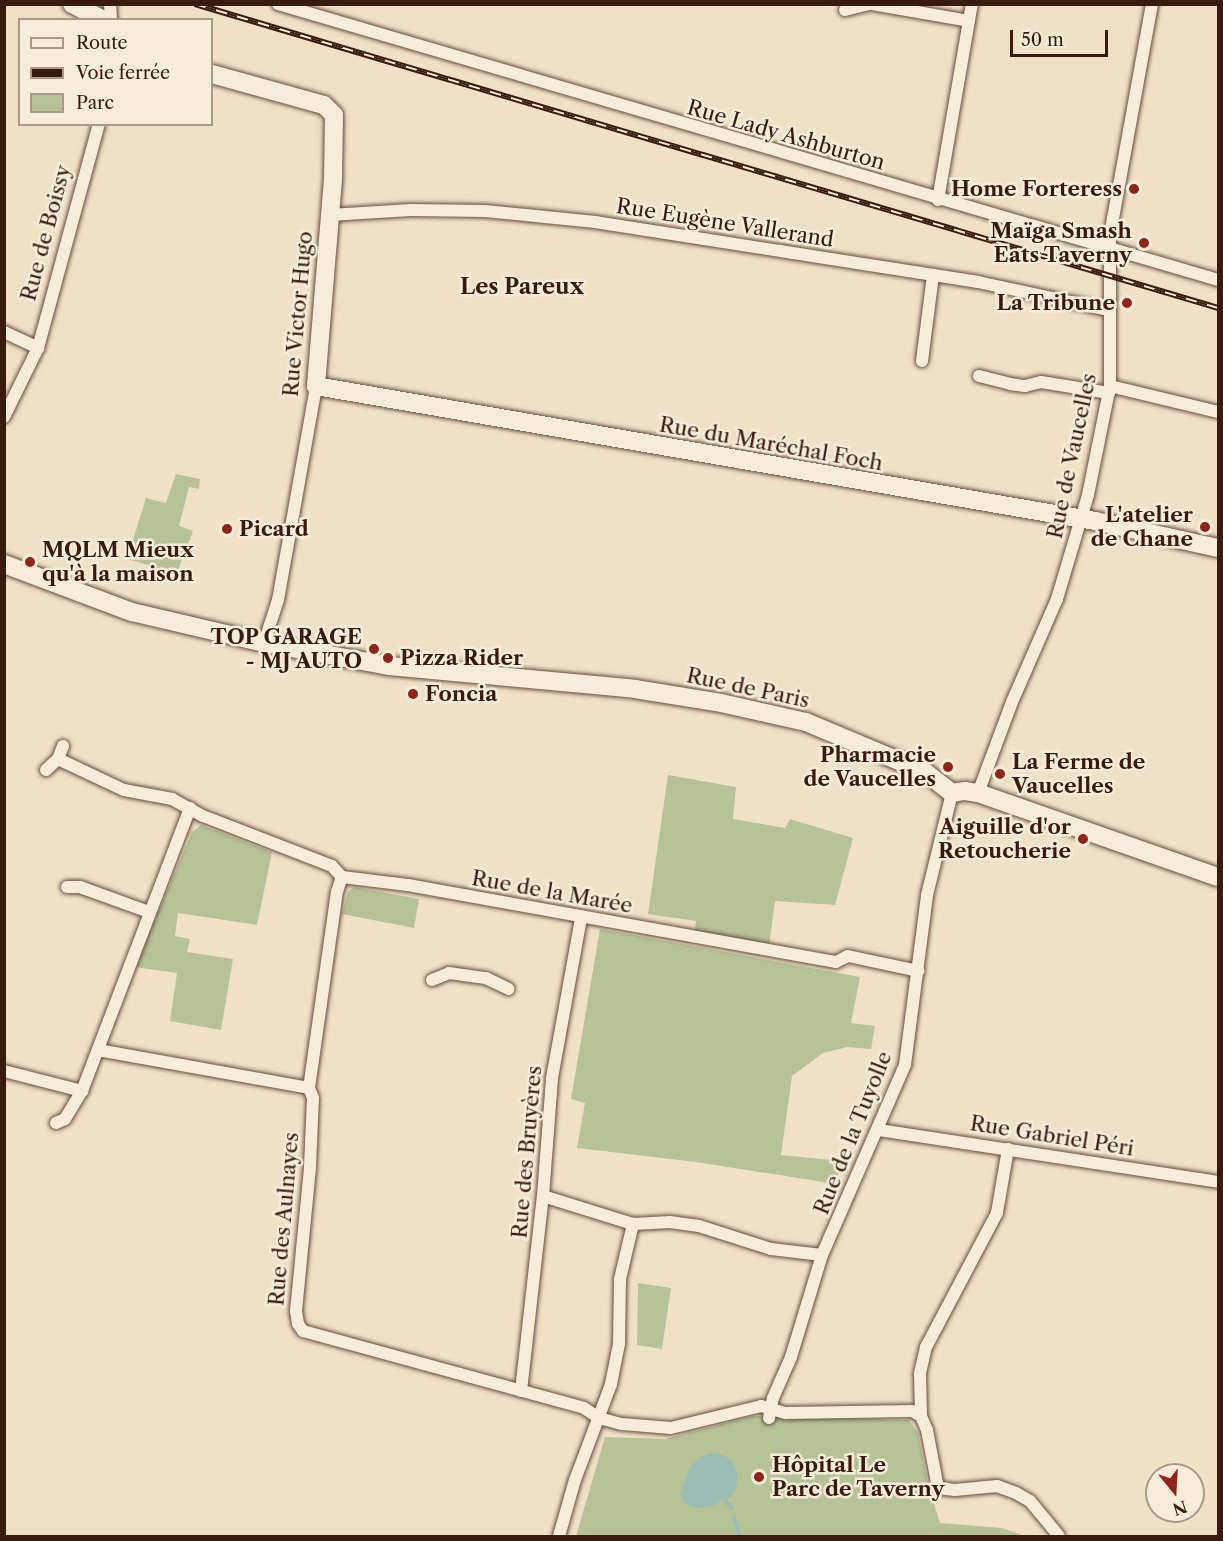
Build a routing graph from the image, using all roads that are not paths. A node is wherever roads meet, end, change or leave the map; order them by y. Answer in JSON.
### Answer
{"nodes":[{"id":1,"x":278,"y":4,"type":"edge"},
{"id":2,"x":870,"y":4,"type":"edge"},
{"id":3,"x":972,"y":4,"type":"edge"},
{"id":4,"x":1152,"y":4,"type":"edge"},
{"id":5,"x":77,"y":5,"type":"edge"},
{"id":6,"x":845,"y":10,"type":"dead end"},
{"id":7,"x":106,"y":15,"type":"edge"},
{"id":8,"x":969,"y":21,"type":"junction"},
{"id":9,"x":213,"y":74,"type":"edge"},
{"id":10,"x":98,"y":126,"type":"edge"},
{"id":11,"x":938,"y":200,"type":"junction"},
{"id":12,"x":330,"y":214,"type":"junction"},
{"id":13,"x":1112,"y":249,"type":"junction"},
{"id":14,"x":933,"y":275,"type":"junction"},
{"id":15,"x":1218,"y":280,"type":"edge"},
{"id":16,"x":1109,"y":310,"type":"junction"},
{"id":17,"x":4,"y":332,"type":"edge"},
{"id":18,"x":38,"y":348,"type":"junction"},
{"id":19,"x":922,"y":361,"type":"dead end"},
{"id":20,"x":979,"y":376,"type":"dead end"},
{"id":21,"x":316,"y":386,"type":"junction"},
{"id":22,"x":1110,"y":389,"type":"junction"},
{"id":23,"x":1218,"y":412,"type":"edge"},
{"id":24,"x":4,"y":417,"type":"edge"},
{"id":25,"x":1083,"y":520,"type":"junction"},
{"id":26,"x":1218,"y":548,"type":"edge"},
{"id":27,"x":4,"y":564,"type":"edge"},
{"id":28,"x":264,"y":644,"type":"junction"},
{"id":29,"x":63,"y":746,"type":"dead end"},
{"id":30,"x":58,"y":759,"type":"junction"},
{"id":31,"x":46,"y":770,"type":"dead end"},
{"id":32,"x":952,"y":793,"type":"junction"},
{"id":33,"x":978,"y":793,"type":"junction"},
{"id":34,"x":190,"y":808,"type":"junction"},
{"id":35,"x":342,"y":877,"type":"junction"},
{"id":36,"x":1218,"y":877,"type":"edge"},
{"id":37,"x":67,"y":888,"type":"dead end"},
{"id":38,"x":149,"y":912,"type":"junction"},
{"id":39,"x":581,"y":918,"type":"junction"},
{"id":40,"x":918,"y":971,"type":"junction"},
{"id":41,"x":432,"y":980,"type":"dead end"},
{"id":42,"x":509,"y":989,"type":"dead end"},
{"id":43,"x":98,"y":1050,"type":"junction"},
{"id":44,"x":4,"y":1071,"type":"edge"},
{"id":45,"x":309,"y":1088,"type":"junction"},
{"id":46,"x":82,"y":1091,"type":"junction"},
{"id":47,"x":56,"y":1123,"type":"dead end"},
{"id":48,"x":879,"y":1130,"type":"junction"},
{"id":49,"x":1008,"y":1149,"type":"junction"},
{"id":50,"x":1218,"y":1182,"type":"edge"},
{"id":51,"x":543,"y":1196,"type":"junction"},
{"id":52,"x":633,"y":1224,"type":"junction"},
{"id":53,"x":822,"y":1255,"type":"junction"},
{"id":54,"x":520,"y":1391,"type":"junction"},
{"id":55,"x":770,"y":1413,"type":"junction"},
{"id":56,"x":921,"y":1416,"type":"junction"},
{"id":57,"x":599,"y":1418,"type":"junction"},
{"id":58,"x":559,"y":1536,"type":"edge"},
{"id":59,"x":1059,"y":1536,"type":"edge"}],
"edges":[{"from":1,"to":11,"type":"street","name":"Rue Lady Ashburton"},
{"from":2,"to":6,"type":"street"},
{"from":2,"to":8,"type":"street"},
{"from":3,"to":8,"type":"street"},
{"from":4,"to":13,"type":"street","name":"Rue de Vaucelles"},
{"from":5,"to":7,"type":"street"},
{"from":8,"to":11,"type":"street"},
{"from":9,"to":12,"type":"street","name":"Rue Victor Hugo"},
{"from":10,"to":18,"type":"street","name":"Rue de Boissy"},
{"from":11,"to":13,"type":"street","name":"Rue Lady Ashburton"},
{"from":12,"to":14,"type":"street","name":"Rue Eugène Vallerand"},
{"from":12,"to":21,"type":"street","name":"Rue Victor Hugo"},
{"from":13,"to":15,"type":"street","name":"Rue Lady Ashburton"},
{"from":13,"to":16,"type":"street","name":"Rue de Vaucelles"},
{"from":14,"to":16,"type":"street","name":"Rue Eugène Vallerand"},
{"from":14,"to":19,"type":"street"},
{"from":16,"to":22,"type":"street","name":"Rue de Vaucelles"},
{"from":17,"to":18,"type":"street"},
{"from":18,"to":24,"type":"street","name":"Rue de Boissy"},
{"from":20,"to":22,"type":"street"},
{"from":21,"to":25,"type":"street","name":"Rue du Maréchal Foch"},
{"from":21,"to":28,"type":"street","name":"Rue Victor Hugo"},
{"from":22,"to":23,"type":"street"},
{"from":22,"to":25,"type":"street","name":"Rue de Vaucelles"},
{"from":25,"to":26,"type":"street","name":"Rue du Maréchal Foch"},
{"from":25,"to":33,"type":"street","name":"Rue de Vaucelles"},
{"from":27,"to":28,"type":"street","name":"Rue de Paris"},
{"from":28,"to":32,"type":"street","name":"Rue de Paris"},
{"from":29,"to":30,"type":"street"},
{"from":30,"to":31,"type":"street"},
{"from":30,"to":34,"type":"street","name":"Rue de la Marée"},
{"from":32,"to":33,"type":"street"},
{"from":32,"to":40,"type":"street","name":"Rue de la Tuyolle"},
{"from":33,"to":36,"type":"street"},
{"from":34,"to":35,"type":"street","name":"Rue de la Marée"},
{"from":34,"to":38,"type":"street"},
{"from":35,"to":39,"type":"street","name":"Rue de la Marée"},
{"from":35,"to":45,"type":"street"},
{"from":37,"to":38,"type":"street"},
{"from":38,"to":43,"type":"street"},
{"from":39,"to":40,"type":"street","name":"Rue de la Marée"},
{"from":39,"to":51,"type":"street","name":"Rue des Bruyères"},
{"from":40,"to":48,"type":"street","name":"Rue de la Tuyolle"},
{"from":41,"to":42,"type":"street"},
{"from":43,"to":45,"type":"street"},
{"from":43,"to":46,"type":"street"},
{"from":44,"to":46,"type":"street"},
{"from":45,"to":54,"type":"street","name":"Rue des Aulnayes"},
{"from":46,"to":47,"type":"street"},
{"from":48,"to":49,"type":"street","name":"Rue Gabriel Péri"},
{"from":48,"to":53,"type":"street","name":"Rue de la Tuyolle"},
{"from":49,"to":50,"type":"street","name":"Rue Gabriel Péri"},
{"from":49,"to":56,"type":"street"},
{"from":51,"to":52,"type":"street"},
{"from":51,"to":54,"type":"street","name":"Rue des Bruyères"},
{"from":52,"to":53,"type":"street"},
{"from":52,"to":57,"type":"street"},
{"from":53,"to":55,"type":"street","name":"Rue de la Tuyolle"},
{"from":54,"to":57,"type":"street","name":"Rue des Aulnayes"},
{"from":55,"to":56,"type":"street","name":"Rue des Aulnayes"},
{"from":55,"to":57,"type":"street","name":"Rue des Aulnayes"},
{"from":56,"to":59,"type":"street"},
{"from":57,"to":58,"type":"street"}]}
